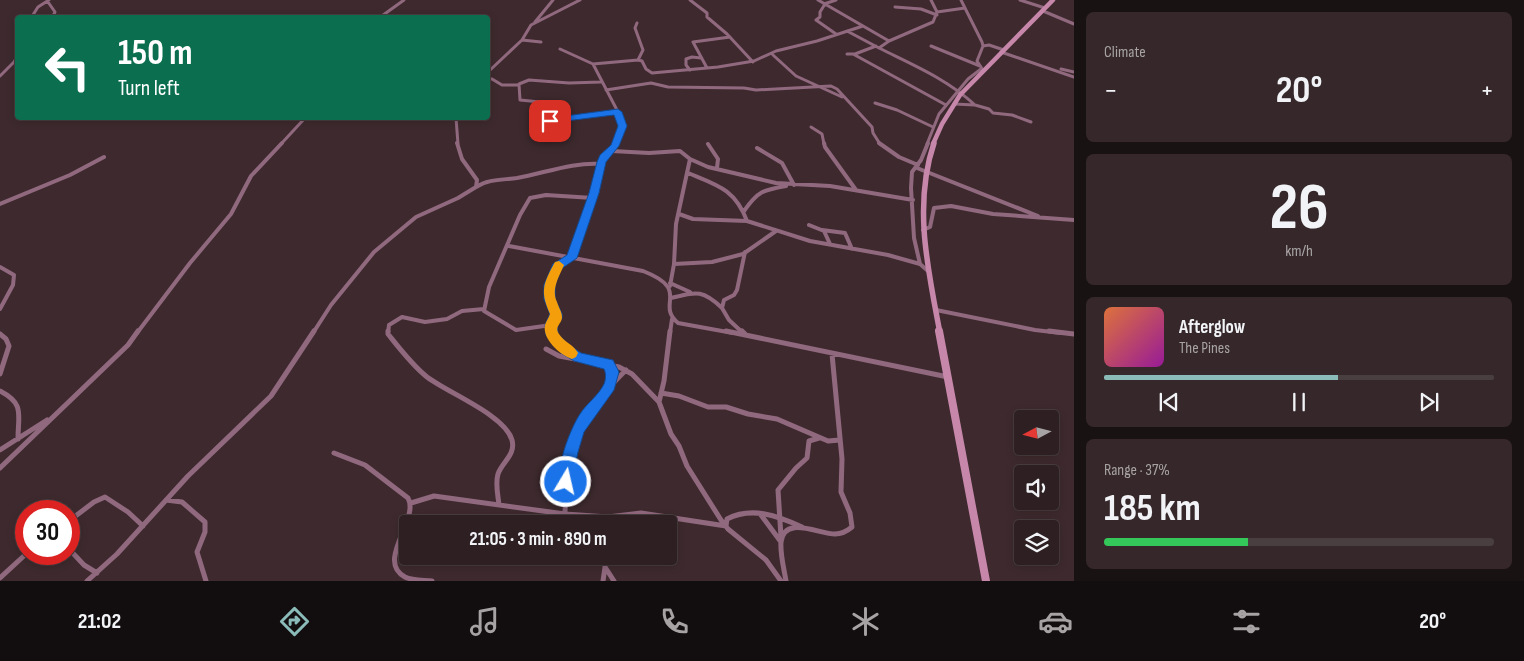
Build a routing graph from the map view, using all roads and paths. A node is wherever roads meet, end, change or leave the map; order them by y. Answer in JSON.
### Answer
{"nodes":[{"id":1,"x":404,"y":0,"type":"edge"},
{"id":2,"x":553,"y":0,"type":"edge"},
{"id":3,"x":580,"y":0,"type":"edge"},
{"id":4,"x":690,"y":0,"type":"edge"},
{"id":5,"x":818,"y":0,"type":"edge"},
{"id":6,"x":836,"y":0,"type":"edge"},
{"id":7,"x":931,"y":0,"type":"edge"},
{"id":8,"x":961,"y":0,"type":"edge"},
{"id":9,"x":1020,"y":0,"type":"edge"},
{"id":10,"x":1053,"y":0,"type":"edge"},
{"id":11,"x":48,"y":1,"type":"edge"},
{"id":12,"x":824,"y":5,"type":"junction"},
{"id":13,"x":896,"y":7,"type":"dead end"},
{"id":14,"x":965,"y":8,"type":"junction"},
{"id":15,"x":1044,"y":9,"type":"junction"},
{"id":16,"x":937,"y":13,"type":"junction"},
{"id":17,"x":33,"y":15,"type":"edge"},
{"id":18,"x":54,"y":15,"type":"edge"},
{"id":19,"x":383,"y":15,"type":"edge"},
{"id":20,"x":535,"y":23,"type":"junction"},
{"id":21,"x":637,"y":23,"type":"dead end"},
{"id":22,"x":1074,"y":24,"type":"edge"},
{"id":23,"x":863,"y":26,"type":"junction"},
{"id":24,"x":847,"y":30,"type":"junction"},
{"id":25,"x":836,"y":34,"type":"junction"},
{"id":26,"x":730,"y":37,"type":"junction"},
{"id":27,"x":980,"y":39,"type":"junction"},
{"id":28,"x":522,"y":40,"type":"junction"},
{"id":29,"x":888,"y":41,"type":"junction"},
{"id":30,"x":541,"y":42,"type":"dead end"},
{"id":31,"x":931,"y":46,"type":"dead end"},
{"id":32,"x":983,"y":46,"type":"junction"},
{"id":33,"x":993,"y":46,"type":"junction"},
{"id":34,"x":877,"y":47,"type":"junction"},
{"id":35,"x":560,"y":49,"type":"dead end"},
{"id":36,"x":1003,"y":51,"type":"junction"},
{"id":37,"x":847,"y":54,"type":"dead end"},
{"id":38,"x":853,"y":54,"type":"junction"},
{"id":39,"x":773,"y":55,"type":"junction"},
{"id":40,"x":701,"y":58,"type":"junction"},
{"id":41,"x":15,"y":60,"type":"edge"},
{"id":42,"x":638,"y":60,"type":"junction"},
{"id":43,"x":753,"y":62,"type":"junction"},
{"id":44,"x":593,"y":64,"type":"junction"},
{"id":45,"x":707,"y":68,"type":"junction"},
{"id":46,"x":1052,"y":68,"type":"junction"},
{"id":47,"x":981,"y":69,"type":"junction"},
{"id":48,"x":490,"y":70,"type":"edge"},
{"id":49,"x":690,"y":70,"type":"junction"},
{"id":50,"x":650,"y":72,"type":"junction"},
{"id":51,"x":1074,"y":72,"type":"edge"},
{"id":52,"x":0,"y":76,"type":"edge"},
{"id":53,"x":1074,"y":77,"type":"edge"},
{"id":54,"x":490,"y":79,"type":"edge"},
{"id":55,"x":602,"y":82,"type":"junction"},
{"id":56,"x":650,"y":83,"type":"junction"},
{"id":57,"x":518,"y":85,"type":"junction"},
{"id":58,"x":820,"y":86,"type":"junction"},
{"id":59,"x":606,"y":90,"type":"junction"},
{"id":60,"x":960,"y":92,"type":"junction"},
{"id":61,"x":540,"y":102,"type":"dead end"},
{"id":62,"x":875,"y":103,"type":"dead end"},
{"id":63,"x":954,"y":104,"type":"junction"},
{"id":64,"x":946,"y":105,"type":"junction"},
{"id":65,"x":975,"y":105,"type":"junction"},
{"id":66,"x":618,"y":112,"type":"junction"},
{"id":67,"x":304,"y":120,"type":"edge"},
{"id":68,"x":456,"y":120,"type":"edge"},
{"id":69,"x":1031,"y":122,"type":"dead end"},
{"id":70,"x":811,"y":127,"type":"dead end"},
{"id":71,"x":933,"y":128,"type":"junction"},
{"id":72,"x":532,"y":130,"type":"dead end"},
{"id":73,"x":708,"y":144,"type":"dead end"},
{"id":74,"x":757,"y":148,"type":"dead end"},
{"id":75,"x":612,"y":151,"type":"junction"},
{"id":76,"x":104,"y":158,"type":"dead end"},
{"id":77,"x":690,"y":159,"type":"junction"},
{"id":78,"x":601,"y":164,"type":"junction"},
{"id":79,"x":917,"y":167,"type":"junction"},
{"id":80,"x":717,"y":168,"type":"junction"},
{"id":81,"x":926,"y":170,"type":"junction"},
{"id":82,"x":688,"y":173,"type":"junction"},
{"id":83,"x":793,"y":185,"type":"junction"},
{"id":84,"x":476,"y":187,"type":"junction"},
{"id":85,"x":856,"y":190,"type":"junction"},
{"id":86,"x":900,"y":197,"type":"junction"},
{"id":87,"x":592,"y":198,"type":"junction"},
{"id":88,"x":913,"y":200,"type":"junction"},
{"id":89,"x":0,"y":204,"type":"edge"},
{"id":90,"x":913,"y":207,"type":"junction"},
{"id":91,"x":744,"y":211,"type":"junction"},
{"id":92,"x":679,"y":214,"type":"junction"},
{"id":93,"x":1046,"y":219,"type":"junction"},
{"id":94,"x":1074,"y":220,"type":"edge"},
{"id":95,"x":747,"y":221,"type":"junction"},
{"id":96,"x":809,"y":225,"type":"dead end"},
{"id":97,"x":822,"y":230,"type":"junction"},
{"id":98,"x":923,"y":230,"type":"junction"},
{"id":99,"x":776,"y":231,"type":"junction"},
{"id":100,"x":830,"y":244,"type":"junction"},
{"id":101,"x":509,"y":246,"type":"junction"},
{"id":102,"x":852,"y":249,"type":"junction"},
{"id":103,"x":745,"y":252,"type":"junction"},
{"id":104,"x":551,"y":254,"type":"junction"},
{"id":105,"x":571,"y":257,"type":"junction"},
{"id":106,"x":674,"y":264,"type":"junction"},
{"id":107,"x":920,"y":264,"type":"junction"},
{"id":108,"x":559,"y":265,"type":"junction"},
{"id":109,"x":0,"y":267,"type":"edge"},
{"id":110,"x":928,"y":271,"type":"junction"},
{"id":111,"x":670,"y":284,"type":"junction"},
{"id":112,"x":690,"y":292,"type":"junction"},
{"id":113,"x":671,"y":298,"type":"junction"},
{"id":114,"x":722,"y":308,"type":"junction"},
{"id":115,"x":0,"y":309,"type":"edge"},
{"id":116,"x":484,"y":309,"type":"junction"},
{"id":117,"x":936,"y":310,"type":"junction"},
{"id":118,"x":672,"y":319,"type":"junction"},
{"id":119,"x":551,"y":325,"type":"junction"},
{"id":120,"x":0,"y":334,"type":"edge"},
{"id":121,"x":1074,"y":334,"type":"edge"},
{"id":122,"x":746,"y":335,"type":"junction"},
{"id":123,"x":546,"y":349,"type":"dead end"},
{"id":124,"x":832,"y":354,"type":"junction"},
{"id":125,"x":578,"y":358,"type":"junction"},
{"id":126,"x":608,"y":364,"type":"junction"},
{"id":127,"x":626,"y":370,"type":"junction"},
{"id":128,"x":0,"y":374,"type":"edge"},
{"id":129,"x":948,"y":377,"type":"junction"},
{"id":130,"x":610,"y":386,"type":"junction"},
{"id":131,"x":0,"y":391,"type":"edge"},
{"id":132,"x":662,"y":393,"type":"junction"},
{"id":133,"x":660,"y":402,"type":"junction"},
{"id":134,"x":55,"y":415,"type":"junction"},
{"id":135,"x":818,"y":438,"type":"junction"},
{"id":136,"x":18,"y":439,"type":"junction"},
{"id":137,"x":840,"y":440,"type":"junction"},
{"id":138,"x":0,"y":450,"type":"edge"},
{"id":139,"x":334,"y":453,"type":"dead end"},
{"id":140,"x":0,"y":468,"type":"edge"},
{"id":141,"x":166,"y":500,"type":"junction"},
{"id":142,"x":410,"y":504,"type":"junction"},
{"id":143,"x":499,"y":505,"type":"junction"},
{"id":144,"x":80,"y":513,"type":"edge"},
{"id":145,"x":565,"y":514,"type":"junction"},
{"id":146,"x":760,"y":514,"type":"junction"},
{"id":147,"x":572,"y":515,"type":"edge"},
{"id":148,"x":632,"y":515,"type":"edge"},
{"id":149,"x":664,"y":515,"type":"edge"},
{"id":150,"x":677,"y":517,"type":"edge"},
{"id":151,"x":780,"y":518,"type":"junction"},
{"id":152,"x":143,"y":526,"type":"junction"},
{"id":153,"x":726,"y":526,"type":"junction"},
{"id":154,"x":802,"y":527,"type":"junction"},
{"id":155,"x":781,"y":539,"type":"junction"},
{"id":156,"x":80,"y":561,"type":"edge"},
{"id":157,"x":15,"y":564,"type":"edge"},
{"id":158,"x":605,"y":567,"type":"joint"},
{"id":159,"x":97,"y":572,"type":"junction"},
{"id":160,"x":0,"y":578,"type":"edge"},
{"id":161,"x":87,"y":581,"type":"edge"},
{"id":162,"x":206,"y":581,"type":"edge"},
{"id":163,"x":432,"y":581,"type":"edge"},
{"id":164,"x":603,"y":581,"type":"edge"},
{"id":165,"x":614,"y":581,"type":"edge"},
{"id":166,"x":781,"y":581,"type":"edge"},
{"id":167,"x":786,"y":581,"type":"edge"},
{"id":168,"x":986,"y":581,"type":"edge"}],
"edges":[{"from":1,"to":19,"type":"street"},
{"from":2,"to":20,"type":"street"},
{"from":3,"to":20,"type":"street"},
{"from":4,"to":26,"type":"street"},
{"from":5,"to":12,"type":"street"},
{"from":6,"to":12,"type":"street"},
{"from":7,"to":16,"type":"street"},
{"from":8,"to":14,"type":"street"},
{"from":9,"to":15,"type":"street"},
{"from":10,"to":15,"type":"main road"},
{"from":11,"to":17,"type":"street"},
{"from":11,"to":18,"type":"street"},
{"from":12,"to":23,"type":"street"},
{"from":12,"to":25,"type":"street"},
{"from":13,"to":16,"type":"street"},
{"from":14,"to":16,"type":"street"},
{"from":14,"to":27,"type":"street"},
{"from":15,"to":22,"type":"street"},
{"from":15,"to":36,"type":"main road"},
{"from":16,"to":29,"type":"street"},
{"from":20,"to":28,"type":"street"},
{"from":21,"to":42,"type":"street"},
{"from":23,"to":24,"type":"street"},
{"from":23,"to":29,"type":"street"},
{"from":24,"to":25,"type":"street"},
{"from":24,"to":34,"type":"street"},
{"from":25,"to":39,"type":"street"},
{"from":26,"to":40,"type":"street"},
{"from":26,"to":43,"type":"street"},
{"from":27,"to":32,"type":"street"},
{"from":27,"to":33,"type":"street"},
{"from":28,"to":30,"type":"street"},
{"from":28,"to":48,"type":"street"},
{"from":29,"to":34,"type":"street"},
{"from":31,"to":47,"type":"street"},
{"from":32,"to":33,"type":"street"},
{"from":32,"to":47,"type":"street"},
{"from":33,"to":36,"type":"street"},
{"from":34,"to":38,"type":"street"},
{"from":34,"to":60,"type":"street"},
{"from":35,"to":44,"type":"street"},
{"from":36,"to":46,"type":"street"},
{"from":36,"to":47,"type":"main road"},
{"from":37,"to":38,"type":"street"},
{"from":38,"to":64,"type":"street"},
{"from":39,"to":43,"type":"street"},
{"from":39,"to":58,"type":"street"},
{"from":40,"to":45,"type":"street"},
{"from":40,"to":49,"type":"street"},
{"from":41,"to":52,"type":"street"},
{"from":42,"to":44,"type":"street"},
{"from":42,"to":50,"type":"street"},
{"from":43,"to":45,"type":"street"},
{"from":44,"to":55,"type":"street"},
{"from":45,"to":49,"type":"street"},
{"from":46,"to":51,"type":"street"},
{"from":46,"to":53,"type":"street"},
{"from":47,"to":60,"type":"main road"},
{"from":49,"to":50,"type":"street"},
{"from":50,"to":56,"type":"street"},
{"from":54,"to":57,"type":"street"},
{"from":55,"to":57,"type":"street"},
{"from":55,"to":59,"type":"street"},
{"from":56,"to":58,"type":"street"},
{"from":56,"to":59,"type":"street"},
{"from":57,"to":61,"type":"street"},
{"from":58,"to":79,"type":"street"},
{"from":59,"to":66,"type":"street"},
{"from":60,"to":63,"type":"main road"},
{"from":60,"to":64,"type":"street"},
{"from":60,"to":65,"type":"street"},
{"from":62,"to":71,"type":"street"},
{"from":63,"to":65,"type":"street"},
{"from":63,"to":81,"type":"main road"},
{"from":64,"to":71,"type":"street"},
{"from":65,"to":69,"type":"street"},
{"from":66,"to":72,"type":"street"},
{"from":66,"to":75,"type":"street"},
{"from":67,"to":134,"type":"street"},
{"from":68,"to":84,"type":"street"},
{"from":70,"to":85,"type":"street"},
{"from":71,"to":79,"type":"street"},
{"from":73,"to":80,"type":"street"},
{"from":74,"to":83,"type":"street"},
{"from":75,"to":77,"type":"street"},
{"from":75,"to":78,"type":"street"},
{"from":76,"to":89,"type":"street"},
{"from":77,"to":80,"type":"street"},
{"from":77,"to":82,"type":"street"},
{"from":78,"to":84,"type":"street"},
{"from":78,"to":87,"type":"street"},
{"from":79,"to":81,"type":"street"},
{"from":79,"to":88,"type":"street"},
{"from":80,"to":83,"type":"street"},
{"from":81,"to":93,"type":"street"},
{"from":81,"to":98,"type":"main road"},
{"from":82,"to":91,"type":"street"},
{"from":82,"to":92,"type":"street"},
{"from":83,"to":85,"type":"street"},
{"from":83,"to":91,"type":"street"},
{"from":84,"to":141,"type":"street"},
{"from":85,"to":86,"type":"street"},
{"from":86,"to":88,"type":"street"},
{"from":86,"to":90,"type":"street"},
{"from":87,"to":101,"type":"street"},
{"from":87,"to":105,"type":"street"},
{"from":88,"to":90,"type":"street"},
{"from":90,"to":107,"type":"street"},
{"from":91,"to":95,"type":"street"},
{"from":92,"to":95,"type":"street"},
{"from":92,"to":106,"type":"street"},
{"from":93,"to":94,"type":"street"},
{"from":93,"to":98,"type":"street"},
{"from":95,"to":99,"type":"street"},
{"from":96,"to":97,"type":"street"},
{"from":97,"to":100,"type":"street"},
{"from":97,"to":102,"type":"street"},
{"from":98,"to":110,"type":"main road"},
{"from":99,"to":100,"type":"street"},
{"from":99,"to":103,"type":"street"},
{"from":100,"to":102,"type":"street"},
{"from":101,"to":104,"type":"street"},
{"from":101,"to":116,"type":"street"},
{"from":102,"to":107,"type":"street"},
{"from":103,"to":106,"type":"street"},
{"from":103,"to":114,"type":"street"},
{"from":104,"to":105,"type":"street"},
{"from":104,"to":108,"type":"street"},
{"from":105,"to":108,"type":"street"},
{"from":105,"to":111,"type":"street"},
{"from":106,"to":111,"type":"street"},
{"from":107,"to":110,"type":"street"},
{"from":108,"to":119,"type":"street"},
{"from":109,"to":115,"type":"street"},
{"from":110,"to":117,"type":"main road"},
{"from":111,"to":112,"type":"street"},
{"from":111,"to":113,"type":"street"},
{"from":112,"to":113,"type":"street"},
{"from":112,"to":114,"type":"street"},
{"from":113,"to":118,"type":"street"},
{"from":114,"to":122,"type":"street"},
{"from":116,"to":119,"type":"street"},
{"from":116,"to":143,"type":"street"},
{"from":117,"to":121,"type":"street"},
{"from":117,"to":129,"type":"main road"},
{"from":118,"to":122,"type":"street"},
{"from":118,"to":132,"type":"street"},
{"from":119,"to":125,"type":"street"},
{"from":120,"to":128,"type":"street"},
{"from":122,"to":124,"type":"street"},
{"from":123,"to":125,"type":"street"},
{"from":124,"to":129,"type":"street"},
{"from":124,"to":137,"type":"street"},
{"from":125,"to":126,"type":"street"},
{"from":126,"to":127,"type":"street"},
{"from":126,"to":130,"type":"street"},
{"from":127,"to":130,"type":"street"},
{"from":127,"to":133,"type":"street"},
{"from":129,"to":168,"type":"main road"},
{"from":130,"to":145,"type":"street"},
{"from":131,"to":136,"type":"street"},
{"from":132,"to":133,"type":"street"},
{"from":132,"to":135,"type":"street"},
{"from":133,"to":153,"type":"street"},
{"from":134,"to":136,"type":"street"},
{"from":134,"to":140,"type":"street"},
{"from":135,"to":137,"type":"street"},
{"from":135,"to":151,"type":"street"},
{"from":136,"to":138,"type":"street"},
{"from":137,"to":154,"type":"street"},
{"from":139,"to":142,"type":"street"},
{"from":141,"to":152,"type":"street"},
{"from":141,"to":162,"type":"street"},
{"from":142,"to":143,"type":"street"},
{"from":142,"to":163,"type":"street"},
{"from":143,"to":145,"type":"street"},
{"from":144,"to":152,"type":"street"},
{"from":145,"to":147,"type":"street"},
{"from":146,"to":151,"type":"street"},
{"from":146,"to":153,"type":"street"},
{"from":146,"to":155,"type":"street"},
{"from":148,"to":149,"type":"street"},
{"from":150,"to":153,"type":"street"},
{"from":151,"to":154,"type":"street"},
{"from":151,"to":155,"type":"street"},
{"from":152,"to":159,"type":"street"},
{"from":153,"to":166,"type":"street"},
{"from":154,"to":155,"type":"street"},
{"from":155,"to":167,"type":"street"},
{"from":156,"to":159,"type":"street"},
{"from":157,"to":160,"type":"street"},
{"from":158,"to":164,"type":"street"},
{"from":158,"to":165,"type":"street"},
{"from":159,"to":161,"type":"street"}]}
